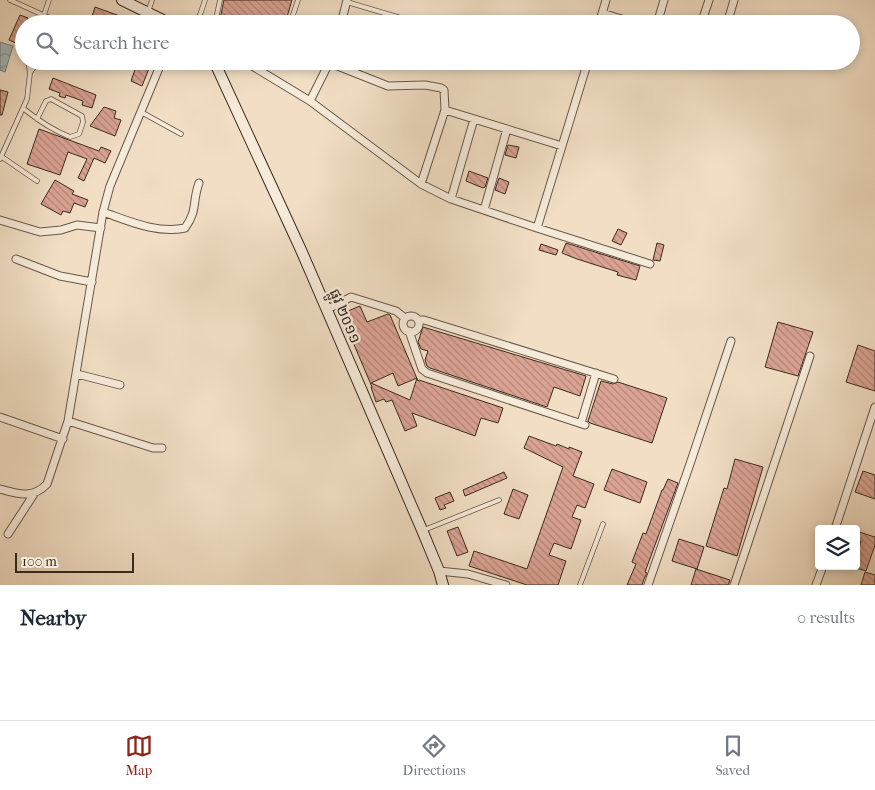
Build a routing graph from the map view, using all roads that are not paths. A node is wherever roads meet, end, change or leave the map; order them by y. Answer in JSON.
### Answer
{"nodes":[{"id":1,"x":10,"y":0,"type":"edge"},
{"id":2,"x":49,"y":0,"type":"edge"},
{"id":3,"x":122,"y":0,"type":"edge"},
{"id":4,"x":152,"y":0,"type":"edge"},
{"id":5,"x":205,"y":0,"type":"edge"},
{"id":6,"x":220,"y":0,"type":"edge"},
{"id":7,"x":298,"y":0,"type":"edge"},
{"id":8,"x":606,"y":0,"type":"edge"},
{"id":9,"x":664,"y":0,"type":"edge"},
{"id":10,"x":709,"y":0,"type":"edge"},
{"id":11,"x":734,"y":0,"type":"edge"},
{"id":12,"x":347,"y":1,"type":"edge"},
{"id":13,"x":602,"y":12,"type":"junction"},
{"id":14,"x":148,"y":13,"type":"junction"},
{"id":15,"x":44,"y":15,"type":"joint"},
{"id":16,"x":152,"y":15,"type":"edge"},
{"id":17,"x":200,"y":15,"type":"edge"},
{"id":18,"x":217,"y":15,"type":"edge"},
{"id":19,"x":293,"y":15,"type":"edge"},
{"id":20,"x":343,"y":15,"type":"edge"},
{"id":21,"x":392,"y":15,"type":"edge"},
{"id":22,"x":601,"y":15,"type":"edge"},
{"id":23,"x":611,"y":15,"type":"edge"},
{"id":24,"x":660,"y":15,"type":"edge"},
{"id":25,"x":704,"y":15,"type":"edge"},
{"id":26,"x":730,"y":15,"type":"edge"},
{"id":27,"x":30,"y":70,"type":"edge"},
{"id":28,"x":32,"y":70,"type":"edge"},
{"id":29,"x":158,"y":70,"type":"edge"},
{"id":30,"x":218,"y":70,"type":"edge"},
{"id":31,"x":259,"y":70,"type":"edge"},
{"id":32,"x":326,"y":70,"type":"edge"},
{"id":33,"x":349,"y":70,"type":"edge"},
{"id":34,"x":585,"y":70,"type":"edge"},
{"id":35,"x":30,"y":73,"type":"junction"},
{"id":36,"x":310,"y":101,"type":"junction"},
{"id":37,"x":24,"y":109,"type":"junction"},
{"id":38,"x":444,"y":110,"type":"junction"},
{"id":39,"x":140,"y":112,"type":"junction"},
{"id":40,"x":37,"y":119,"type":"junction"},
{"id":41,"x":474,"y":119,"type":"junction"},
{"id":42,"x":507,"y":129,"type":"junction"},
{"id":43,"x":181,"y":134,"type":"dead end"},
{"id":44,"x":562,"y":146,"type":"junction"},
{"id":45,"x":1,"y":158,"type":"edge"},
{"id":46,"x":37,"y":181,"type":"dead end"},
{"id":47,"x":199,"y":183,"type":"dead end"},
{"id":48,"x":421,"y":184,"type":"junction"},
{"id":49,"x":451,"y":199,"type":"junction"},
{"id":50,"x":484,"y":210,"type":"junction"},
{"id":51,"x":103,"y":212,"type":"junction"},
{"id":52,"x":0,"y":220,"type":"edge"},
{"id":53,"x":101,"y":228,"type":"junction"},
{"id":54,"x":537,"y":228,"type":"junction"},
{"id":55,"x":16,"y":259,"type":"dead end"},
{"id":56,"x":650,"y":264,"type":"dead end"},
{"id":57,"x":92,"y":282,"type":"junction"},
{"id":58,"x":326,"y":310,"type":"junction"},
{"id":59,"x":405,"y":318,"type":"junction"},
{"id":60,"x":418,"y":320,"type":"junction"},
{"id":61,"x":409,"y":331,"type":"junction"},
{"id":62,"x":731,"y":341,"type":"dead end"},
{"id":63,"x":810,"y":356,"type":"dead end"},
{"id":64,"x":596,"y":373,"type":"junction"},
{"id":65,"x":76,"y":374,"type":"junction"},
{"id":66,"x":614,"y":379,"type":"dead end"},
{"id":67,"x":120,"y":385,"type":"dead end"},
{"id":68,"x":875,"y":407,"type":"edge"},
{"id":69,"x":0,"y":417,"type":"edge"},
{"id":70,"x":68,"y":421,"type":"junction"},
{"id":71,"x":63,"y":439,"type":"junction"},
{"id":72,"x":162,"y":448,"type":"dead end"},
{"id":73,"x":0,"y":489,"type":"edge"},
{"id":74,"x":34,"y":494,"type":"junction"},
{"id":75,"x":499,"y":500,"type":"dead end"},
{"id":76,"x":603,"y":524,"type":"dead end"},
{"id":77,"x":836,"y":525,"type":"edge"},
{"id":78,"x":422,"y":530,"type":"junction"},
{"id":79,"x":8,"y":534,"type":"dead end"},
{"id":80,"x":822,"y":570,"type":"edge"},
{"id":81,"x":439,"y":571,"type":"junction"},
{"id":82,"x":442,"y":585,"type":"edge"},
{"id":83,"x":506,"y":585,"type":"edge"},
{"id":84,"x":580,"y":585,"type":"edge"},
{"id":85,"x":648,"y":585,"type":"edge"},
{"id":86,"x":734,"y":585,"type":"edge"},
{"id":87,"x":816,"y":585,"type":"edge"}],
"edges":[{"from":1,"to":15,"type":"lane"},
{"from":2,"to":15,"type":"lane"},
{"from":3,"to":14,"type":"main road"},
{"from":4,"to":14,"type":"lane"},
{"from":5,"to":17,"type":"lane"},
{"from":6,"to":18,"type":"lane"},
{"from":7,"to":19,"type":"lane"},
{"from":8,"to":13,"type":"street"},
{"from":9,"to":24,"type":"street"},
{"from":10,"to":25,"type":"street"},
{"from":11,"to":26,"type":"street"},
{"from":12,"to":20,"type":"street"},
{"from":12,"to":21,"type":"lane"},
{"from":13,"to":22,"type":"street"},
{"from":13,"to":23,"type":"street"},
{"from":14,"to":16,"type":"main road"},
{"from":27,"to":35,"type":"lane"},
{"from":28,"to":35,"type":"lane"},
{"from":29,"to":39,"type":"street"},
{"from":30,"to":58,"type":"main road","name":"ផ្លូវ ២០១១"},
{"from":31,"to":36,"type":"street"},
{"from":32,"to":36,"type":"street"},
{"from":33,"to":38,"type":"street"},
{"from":34,"to":44,"type":"street"},
{"from":35,"to":37,"type":"lane"},
{"from":36,"to":48,"type":"street"},
{"from":37,"to":40,"type":"lane"},
{"from":37,"to":45,"type":"lane"},
{"from":38,"to":41,"type":"street"},
{"from":38,"to":48,"type":"street"},
{"from":39,"to":43,"type":"lane"},
{"from":39,"to":51,"type":"street"},
{"from":40,"to":40,"type":"lane"},
{"from":41,"to":42,"type":"street"},
{"from":41,"to":49,"type":"street"},
{"from":42,"to":44,"type":"street"},
{"from":42,"to":50,"type":"street"},
{"from":44,"to":54,"type":"street"},
{"from":45,"to":46,"type":"lane"},
{"from":47,"to":51,"type":"street"},
{"from":48,"to":49,"type":"street"},
{"from":49,"to":50,"type":"street"},
{"from":50,"to":54,"type":"street"},
{"from":51,"to":53,"type":"street"},
{"from":52,"to":53,"type":"street"},
{"from":53,"to":57,"type":"street"},
{"from":54,"to":56,"type":"street"},
{"from":55,"to":57,"type":"street"},
{"from":57,"to":65,"type":"street"},
{"from":58,"to":59,"type":"street"},
{"from":58,"to":78,"type":"main road","name":"ផ្លូវ ២០១១"},
{"from":59,"to":60,"type":"street"},
{"from":59,"to":61,"type":"street"},
{"from":60,"to":61,"type":"street"},
{"from":60,"to":64,"type":"street"},
{"from":61,"to":64,"type":"street"},
{"from":62,"to":85,"type":"street"},
{"from":63,"to":86,"type":"street"},
{"from":64,"to":66,"type":"street"},
{"from":65,"to":67,"type":"street"},
{"from":65,"to":70,"type":"street"},
{"from":68,"to":77,"type":"street"},
{"from":69,"to":71,"type":"street"},
{"from":70,"to":71,"type":"street"},
{"from":70,"to":72,"type":"street"},
{"from":71,"to":74,"type":"street"},
{"from":73,"to":74,"type":"street"},
{"from":74,"to":79,"type":"street"},
{"from":75,"to":78,"type":"lane"},
{"from":76,"to":84,"type":"lane"},
{"from":78,"to":81,"type":"main road","name":"ផ្លូវ ២០១១"},
{"from":80,"to":87,"type":"street"},
{"from":81,"to":82,"type":"main road","name":"ផ្លូវ ២០១១"},
{"from":81,"to":83,"type":"street"}]}
